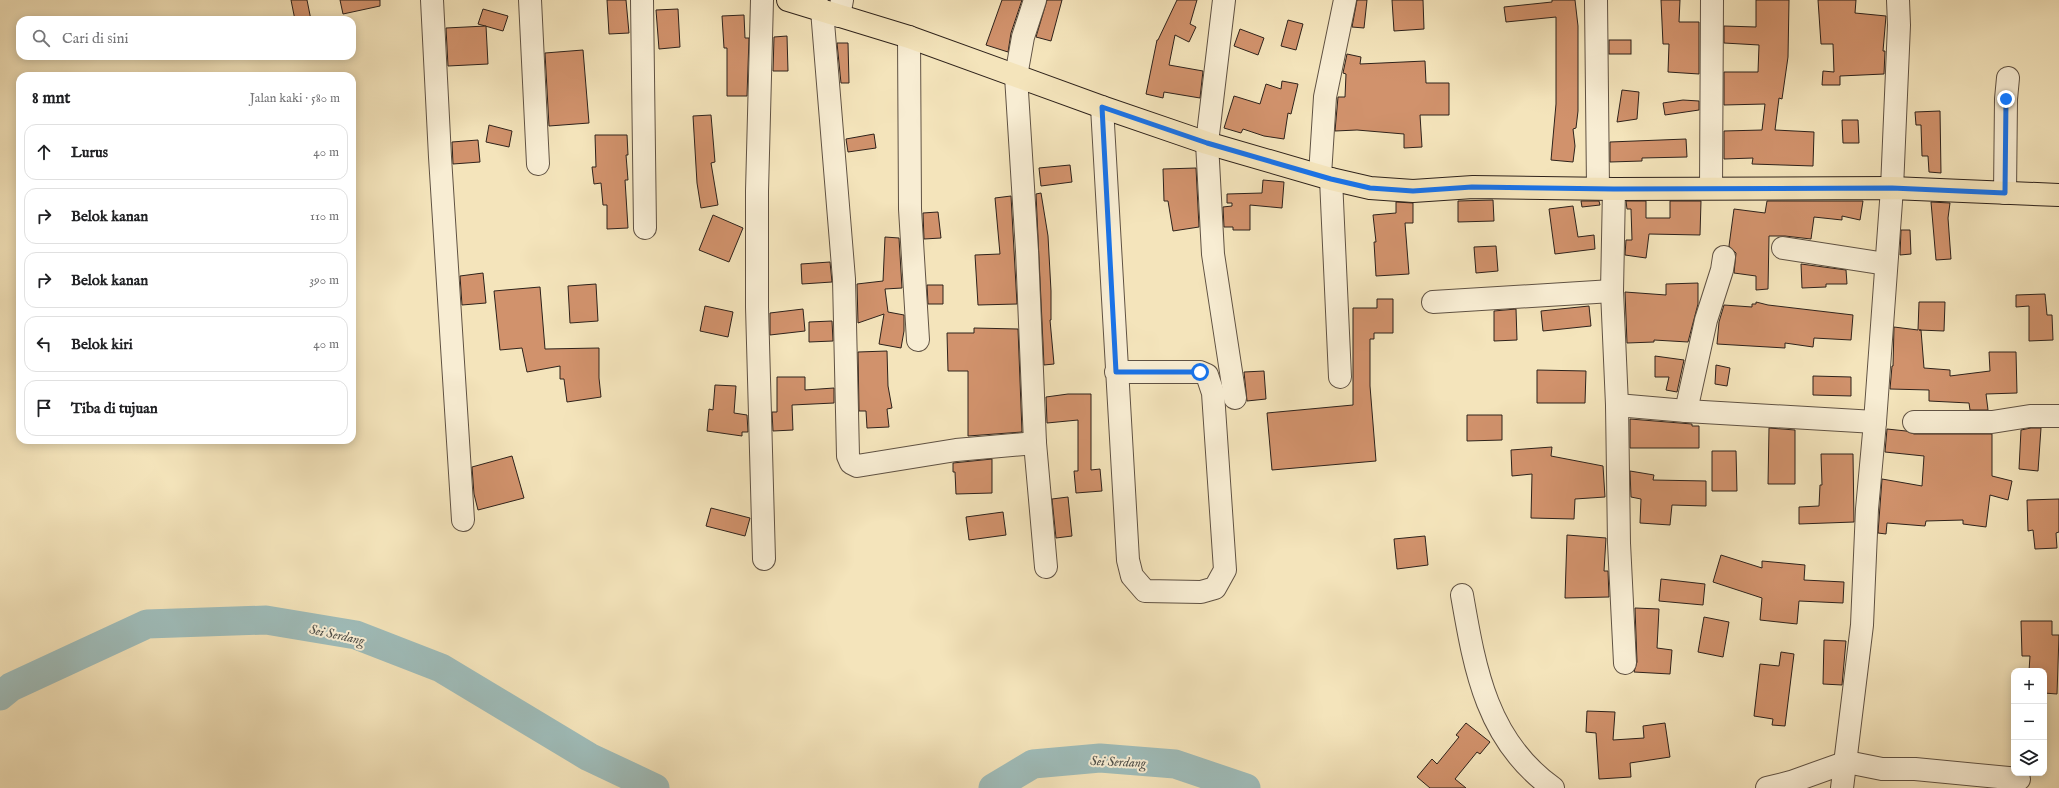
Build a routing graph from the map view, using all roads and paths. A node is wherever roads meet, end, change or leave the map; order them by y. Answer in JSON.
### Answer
{"nodes":[{"id":1,"x":432,"y":0,"type":"edge"},
{"id":2,"x":530,"y":0,"type":"edge"},
{"id":3,"x":642,"y":0,"type":"edge"},
{"id":4,"x":762,"y":0,"type":"edge"},
{"id":5,"x":788,"y":0,"type":"edge"},
{"id":6,"x":1035,"y":0,"type":"edge"},
{"id":7,"x":1224,"y":0,"type":"edge"},
{"id":8,"x":1345,"y":0,"type":"edge"},
{"id":9,"x":1596,"y":0,"type":"edge"},
{"id":10,"x":1712,"y":0,"type":"edge"},
{"id":11,"x":1898,"y":0,"type":"edge"},
{"id":12,"x":834,"y":9,"type":"edge"},
{"id":13,"x":910,"y":37,"type":"junction"},
{"id":14,"x":1016,"y":76,"type":"junction"},
{"id":15,"x":2008,"y":78,"type":"dead end"},
{"id":16,"x":1102,"y":107,"type":"junction"},
{"id":17,"x":1207,"y":143,"type":"junction"},
{"id":18,"x":538,"y":164,"type":"dead end"},
{"id":19,"x":1326,"y":177,"type":"junction"},
{"id":20,"x":1711,"y":188,"type":"junction"},
{"id":21,"x":1892,"y":188,"type":"junction"},
{"id":22,"x":1606,"y":189,"type":"junction"},
{"id":23,"x":2005,"y":193,"type":"junction"},
{"id":24,"x":2059,"y":195,"type":"edge"},
{"id":25,"x":645,"y":228,"type":"dead end"},
{"id":26,"x":1783,"y":248,"type":"dead end"},
{"id":27,"x":1724,"y":257,"type":"dead end"},
{"id":28,"x":1886,"y":264,"type":"junction"},
{"id":29,"x":1612,"y":291,"type":"junction"},
{"id":30,"x":1434,"y":302,"type":"dead end"},
{"id":31,"x":918,"y":340,"type":"dead end"},
{"id":32,"x":1116,"y":372,"type":"junction"},
{"id":33,"x":1340,"y":377,"type":"dead end"},
{"id":34,"x":1235,"y":398,"type":"dead end"},
{"id":35,"x":1617,"y":404,"type":"junction"},
{"id":36,"x":1686,"y":411,"type":"junction"},
{"id":37,"x":2059,"y":416,"type":"edge"},
{"id":38,"x":1875,"y":422,"type":"junction"},
{"id":39,"x":1914,"y":422,"type":"dead end"},
{"id":40,"x":1035,"y":443,"type":"junction"},
{"id":41,"x":463,"y":520,"type":"dead end"},
{"id":42,"x":764,"y":559,"type":"dead end"},
{"id":43,"x":1046,"y":567,"type":"dead end"},
{"id":44,"x":1462,"y":595,"type":"dead end"},
{"id":45,"x":1625,"y":663,"type":"dead end"},
{"id":46,"x":1847,"y":762,"type":"junction"},
{"id":47,"x":2019,"y":780,"type":"dead end"},
{"id":48,"x":1553,"y":788,"type":"edge"},
{"id":49,"x":1767,"y":788,"type":"edge"},
{"id":50,"x":1842,"y":788,"type":"edge"}],
"edges":[{"from":1,"to":41,"type":"street"},
{"from":2,"to":18,"type":"street"},
{"from":3,"to":25,"type":"street"},
{"from":4,"to":42,"type":"street"},
{"from":5,"to":12,"type":"main road"},
{"from":6,"to":14,"type":"street"},
{"from":7,"to":17,"type":"street"},
{"from":8,"to":19,"type":"street"},
{"from":9,"to":22,"type":"street"},
{"from":10,"to":20,"type":"street"},
{"from":11,"to":21,"type":"street"},
{"from":12,"to":13,"type":"main road"},
{"from":12,"to":40,"type":"street"},
{"from":13,"to":14,"type":"main road"},
{"from":13,"to":31,"type":"street"},
{"from":14,"to":16,"type":"main road"},
{"from":14,"to":40,"type":"street"},
{"from":15,"to":23,"type":"street"},
{"from":16,"to":17,"type":"main road"},
{"from":16,"to":32,"type":"street"},
{"from":17,"to":19,"type":"main road"},
{"from":17,"to":34,"type":"street"},
{"from":19,"to":22,"type":"main road"},
{"from":19,"to":33,"type":"street"},
{"from":20,"to":21,"type":"main road"},
{"from":20,"to":22,"type":"main road"},
{"from":21,"to":23,"type":"main road"},
{"from":21,"to":28,"type":"street"},
{"from":22,"to":29,"type":"street"},
{"from":23,"to":24,"type":"main road"},
{"from":26,"to":28,"type":"street"},
{"from":27,"to":36,"type":"street"},
{"from":28,"to":38,"type":"street"},
{"from":29,"to":30,"type":"street"},
{"from":29,"to":35,"type":"street"},
{"from":32,"to":32,"type":"street"},
{"from":35,"to":36,"type":"street"},
{"from":35,"to":45,"type":"street"},
{"from":36,"to":38,"type":"street"},
{"from":37,"to":39,"type":"street"},
{"from":38,"to":46,"type":"street"},
{"from":40,"to":43,"type":"street"},
{"from":44,"to":48,"type":"street"},
{"from":46,"to":47,"type":"street"},
{"from":46,"to":49,"type":"street"},
{"from":46,"to":50,"type":"street"}]}
